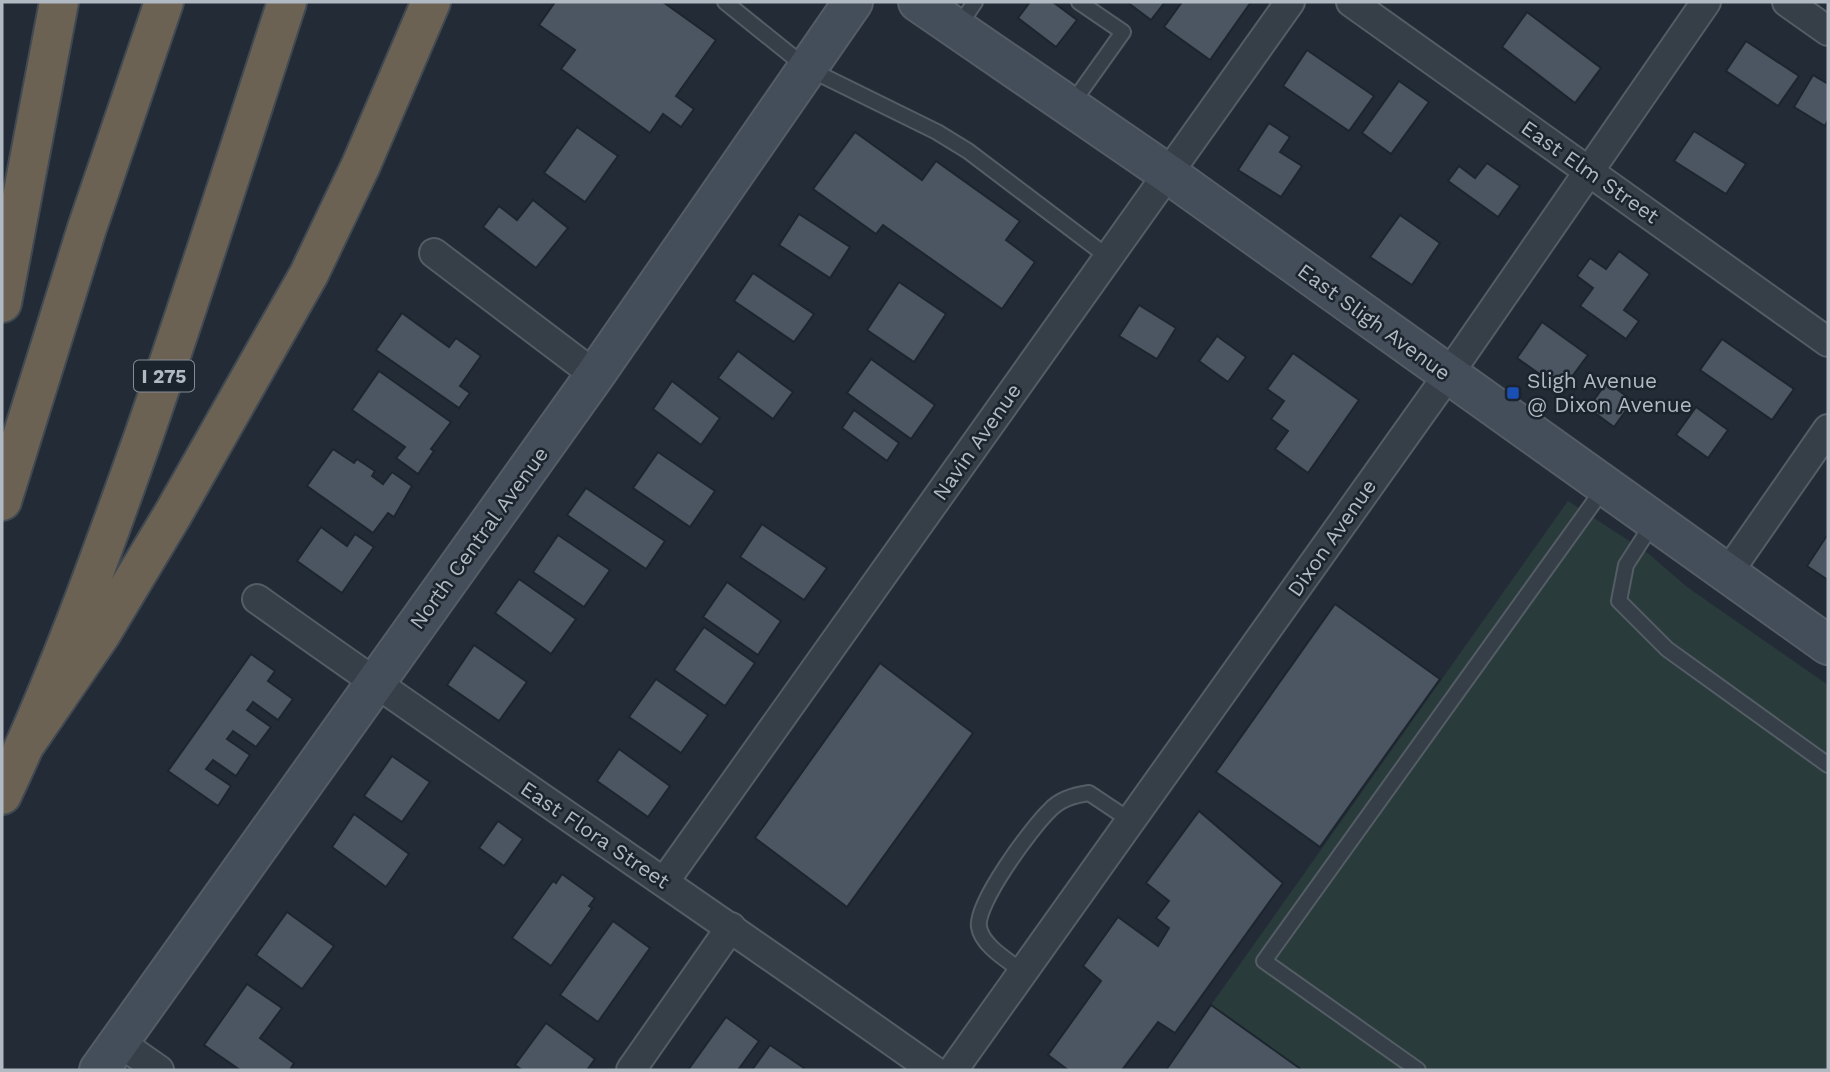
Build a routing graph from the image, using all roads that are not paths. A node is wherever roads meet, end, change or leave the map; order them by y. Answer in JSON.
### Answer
{"nodes":[{"id":1,"x":59,"y":2,"type":"edge"},
{"id":2,"x":164,"y":2,"type":"edge"},
{"id":3,"x":287,"y":2,"type":"edge"},
{"id":4,"x":431,"y":2,"type":"edge"},
{"id":5,"x":725,"y":2,"type":"edge"},
{"id":6,"x":853,"y":2,"type":"edge"},
{"id":7,"x":918,"y":2,"type":"edge"},
{"id":8,"x":1079,"y":2,"type":"edge"},
{"id":9,"x":1290,"y":2,"type":"edge"},
{"id":10,"x":1352,"y":2,"type":"edge"},
{"id":11,"x":1706,"y":2,"type":"edge"},
{"id":12,"x":1787,"y":2,"type":"edge"},
{"id":13,"x":966,"y":15,"type":"edge"},
{"id":14,"x":1828,"y":31,"type":"edge"},
{"id":15,"x":807,"y":68,"type":"junction"},
{"id":16,"x":1070,"y":107,"type":"junction"},
{"id":17,"x":1589,"y":171,"type":"junction"},
{"id":18,"x":1167,"y":173,"type":"junction"},
{"id":19,"x":434,"y":253,"type":"dead end"},
{"id":20,"x":1108,"y":257,"type":"junction"},
{"id":21,"x":2,"y":303,"type":"edge"},
{"id":22,"x":1828,"y":342,"type":"edge"},
{"id":23,"x":1448,"y":375,"type":"junction"},
{"id":24,"x":595,"y":376,"type":"junction"},
{"id":25,"x":1828,"y":429,"type":"edge"},
{"id":26,"x":1605,"y":487,"type":"junction"},
{"id":27,"x":2,"y":501,"type":"edge"},
{"id":28,"x":1654,"y":521,"type":"junction"},
{"id":29,"x":1727,"y":574,"type":"junction"},
{"id":30,"x":257,"y":599,"type":"dead end"},
{"id":31,"x":1828,"y":645,"type":"edge"},
{"id":32,"x":375,"y":683,"type":"junction"},
{"id":33,"x":25,"y":745,"type":"junction"},
{"id":34,"x":1828,"y":765,"type":"edge"},
{"id":35,"x":2,"y":795,"type":"edge"},
{"id":36,"x":1130,"y":821,"type":"junction"},
{"id":37,"x":664,"y":882,"type":"junction"},
{"id":38,"x":731,"y":927,"type":"junction"},
{"id":39,"x":1023,"y":972,"type":"junction"},
{"id":40,"x":109,"y":1056,"type":"edge"},
{"id":41,"x":159,"y":1070,"type":"edge"},
{"id":42,"x":631,"y":1070,"type":"edge"},
{"id":43,"x":933,"y":1070,"type":"edge"},
{"id":44,"x":953,"y":1070,"type":"edge"},
{"id":45,"x":1418,"y":1070,"type":"edge"}],
"edges":[{"from":1,"to":21,"type":"highway"},
{"from":2,"to":27,"type":"highway"},
{"from":3,"to":33,"type":"highway","number":"I 275"},
{"from":4,"to":33,"type":"highway"},
{"from":5,"to":15,"type":"lane"},
{"from":6,"to":15,"type":"street","name":"North Central Avenue"},
{"from":7,"to":13,"type":"street","name":"East Sligh Avenue"},
{"from":8,"to":16,"type":"lane"},
{"from":9,"to":18,"type":"street","name":"Navin Avenue"},
{"from":10,"to":17,"type":"street","name":"East Elm Street"},
{"from":11,"to":17,"type":"street","name":"Dixon Avenue"},
{"from":12,"to":14,"type":"street"},
{"from":13,"to":16,"type":"street","name":"East Sligh Avenue"},
{"from":15,"to":20,"type":"lane"},
{"from":15,"to":24,"type":"street","name":"North Central Avenue"},
{"from":16,"to":18,"type":"street","name":"East Sligh Avenue"},
{"from":17,"to":22,"type":"street","name":"East Elm Street"},
{"from":17,"to":23,"type":"street","name":"Dixon Avenue"},
{"from":18,"to":20,"type":"street","name":"Navin Avenue"},
{"from":18,"to":23,"type":"street","name":"East Sligh Avenue"},
{"from":19,"to":24,"type":"street"},
{"from":20,"to":37,"type":"street","name":"Navin Avenue"},
{"from":23,"to":26,"type":"street","name":"East Sligh Avenue"},
{"from":23,"to":36,"type":"street","name":"Dixon Avenue"},
{"from":24,"to":32,"type":"street","name":"North Central Avenue"},
{"from":25,"to":29,"type":"street"},
{"from":26,"to":28,"type":"street","name":"East Sligh Avenue"},
{"from":26,"to":45,"type":"lane"},
{"from":28,"to":29,"type":"street","name":"East Sligh Avenue"},
{"from":28,"to":34,"type":"lane"},
{"from":29,"to":31,"type":"street","name":"East Sligh Avenue"},
{"from":30,"to":32,"type":"street","name":"East Flora Street"},
{"from":32,"to":37,"type":"street","name":"East Flora Street"},
{"from":32,"to":40,"type":"street","name":"North Central Avenue"},
{"from":33,"to":35,"type":"highway","number":"I 275"},
{"from":36,"to":39,"type":"street","name":"Dixon Avenue"},
{"from":36,"to":39,"type":"lane"},
{"from":37,"to":38,"type":"street","name":"East Flora Street"},
{"from":38,"to":42,"type":"street"},
{"from":38,"to":43,"type":"street","name":"East Flora Street"},
{"from":39,"to":44,"type":"street","name":"Dixon Avenue"},
{"from":40,"to":41,"type":"street"}]}
